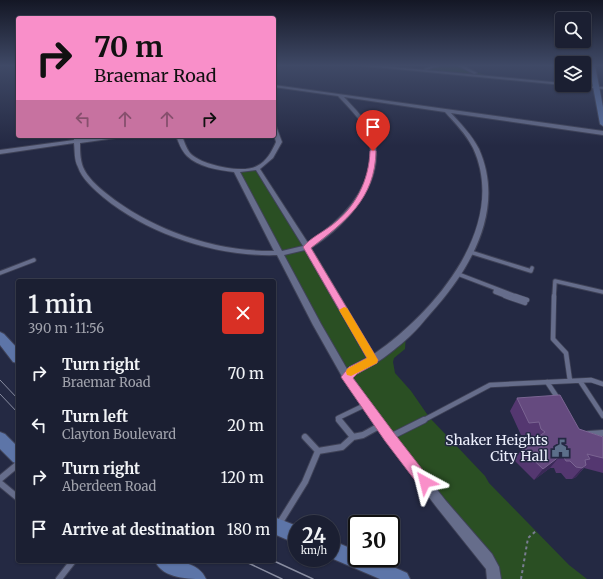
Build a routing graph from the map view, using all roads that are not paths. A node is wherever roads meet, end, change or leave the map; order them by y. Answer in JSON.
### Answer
{"nodes":[{"id":1,"x":314,"y":92,"type":"edge"},
{"id":2,"x":600,"y":92,"type":"edge"},
{"id":3,"x":340,"y":96,"type":"junction"},
{"id":4,"x":446,"y":110,"type":"junction"},
{"id":5,"x":603,"y":124,"type":"edge"},
{"id":6,"x":276,"y":133,"type":"edge"},
{"id":7,"x":603,"y":133,"type":"edge"},
{"id":8,"x":90,"y":138,"type":"edge"},
{"id":9,"x":180,"y":138,"type":"edge"},
{"id":10,"x":77,"y":139,"type":"edge"},
{"id":11,"x":0,"y":152,"type":"edge"},
{"id":12,"x":257,"y":168,"type":"junction"},
{"id":13,"x":236,"y":171,"type":"junction"},
{"id":14,"x":307,"y":247,"type":"junction"},
{"id":15,"x":470,"y":252,"type":"junction"},
{"id":16,"x":280,"y":254,"type":"junction"},
{"id":17,"x":34,"y":260,"type":"dead end"},
{"id":18,"x":532,"y":268,"type":"dead end"},
{"id":19,"x":0,"y":273,"type":"edge"},
{"id":20,"x":458,"y":274,"type":"junction"},
{"id":21,"x":603,"y":292,"type":"edge"},
{"id":22,"x":526,"y":302,"type":"dead end"},
{"id":23,"x":0,"y":337,"type":"edge"},
{"id":24,"x":16,"y":356,"type":"edge"},
{"id":25,"x":373,"y":360,"type":"junction"},
{"id":26,"x":347,"y":377,"type":"junction"},
{"id":27,"x":570,"y":381,"type":"junction"},
{"id":28,"x":580,"y":381,"type":"junction"},
{"id":29,"x":548,"y":382,"type":"junction"},
{"id":30,"x":603,"y":384,"type":"edge"},
{"id":31,"x":366,"y":405,"type":"junction"},
{"id":32,"x":564,"y":408,"type":"edge"},
{"id":33,"x":603,"y":416,"type":"edge"},
{"id":34,"x":381,"y":425,"type":"junction"},
{"id":35,"x":603,"y":433,"type":"edge"},
{"id":36,"x":580,"y":435,"type":"edge"},
{"id":37,"x":305,"y":437,"type":"dead end"},
{"id":38,"x":353,"y":437,"type":"junction"},
{"id":39,"x":389,"y":437,"type":"junction"},
{"id":40,"x":0,"y":439,"type":"edge"},
{"id":41,"x":318,"y":451,"type":"junction"},
{"id":42,"x":16,"y":455,"type":"edge"},
{"id":43,"x":16,"y":466,"type":"edge"},
{"id":44,"x":0,"y":479,"type":"edge"},
{"id":45,"x":0,"y":483,"type":"edge"},
{"id":46,"x":16,"y":496,"type":"edge"},
{"id":47,"x":276,"y":526,"type":"edge"},
{"id":48,"x":288,"y":531,"type":"edge"},
{"id":49,"x":340,"y":553,"type":"edge"},
{"id":50,"x":71,"y":563,"type":"edge"},
{"id":51,"x":168,"y":563,"type":"edge"},
{"id":52,"x":59,"y":579,"type":"edge"},
{"id":53,"x":197,"y":579,"type":"edge"},
{"id":54,"x":401,"y":579,"type":"edge"},
{"id":55,"x":494,"y":579,"type":"edge"}],
"edges":[{"from":1,"to":3,"type":"street"},
{"from":2,"to":5,"type":"main road"},
{"from":3,"to":4,"type":"street"},
{"from":3,"to":14,"type":"street"},
{"from":4,"to":7,"type":"street"},
{"from":4,"to":15,"type":"street"},
{"from":6,"to":12,"type":"street"},
{"from":8,"to":10,"type":"street"},
{"from":9,"to":13,"type":"street"},
{"from":10,"to":11,"type":"street"},
{"from":10,"to":16,"type":"street"},
{"from":12,"to":13,"type":"street"},
{"from":12,"to":14,"type":"street"},
{"from":13,"to":16,"type":"street"},
{"from":14,"to":16,"type":"street"},
{"from":14,"to":25,"type":"street"},
{"from":15,"to":18,"type":"lane"},
{"from":15,"to":20,"type":"street"},
{"from":16,"to":26,"type":"street"},
{"from":17,"to":19,"type":"lane"},
{"from":20,"to":22,"type":"lane"},
{"from":20,"to":25,"type":"street"},
{"from":21,"to":27,"type":"lane"},
{"from":23,"to":24,"type":"main road"},
{"from":25,"to":26,"type":"street"},
{"from":26,"to":31,"type":"street"},
{"from":27,"to":28,"type":"lane"},
{"from":27,"to":29,"type":"lane"},
{"from":28,"to":30,"type":"lane"},
{"from":28,"to":33,"type":"lane"},
{"from":29,"to":32,"type":"lane"},
{"from":29,"to":39,"type":"lane"},
{"from":31,"to":34,"type":"street"},
{"from":31,"to":38,"type":"lane"},
{"from":34,"to":38,"type":"lane"},
{"from":34,"to":39,"type":"street"},
{"from":35,"to":36,"type":"lane"},
{"from":37,"to":41,"type":"lane"},
{"from":38,"to":41,"type":"lane"},
{"from":39,"to":55,"type":"street"},
{"from":40,"to":42,"type":"main road"},
{"from":41,"to":47,"type":"lane"},
{"from":43,"to":44,"type":"lane"},
{"from":45,"to":46,"type":"lane"},
{"from":47,"to":48,"type":"main road"},
{"from":49,"to":54,"type":"main road"},
{"from":50,"to":52,"type":"lane"},
{"from":51,"to":53,"type":"main road"}]}
